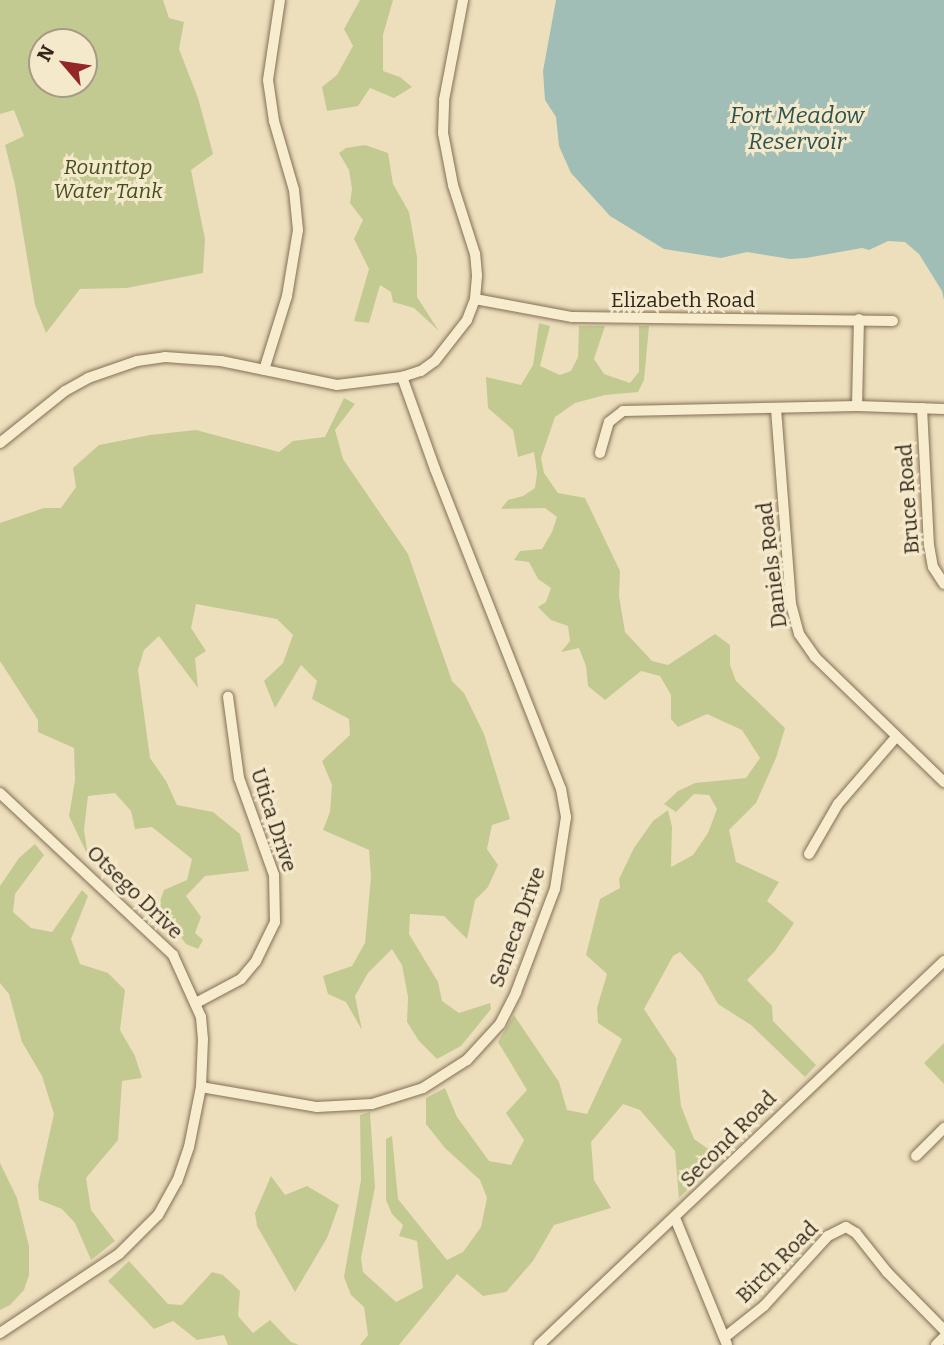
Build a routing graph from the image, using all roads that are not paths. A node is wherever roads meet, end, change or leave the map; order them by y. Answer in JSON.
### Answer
{"nodes":[{"id":1,"x":280,"y":0,"type":"edge"},
{"id":2,"x":463,"y":0,"type":"edge"},
{"id":3,"x":475,"y":299,"type":"junction"},
{"id":4,"x":859,"y":319,"type":"junction"},
{"id":5,"x":893,"y":321,"type":"dead end"},
{"id":6,"x":264,"y":370,"type":"junction"},
{"id":7,"x":402,"y":377,"type":"junction"},
{"id":8,"x":857,"y":406,"type":"junction"},
{"id":9,"x":922,"y":408,"type":"junction"},
{"id":10,"x":776,"y":409,"type":"junction"},
{"id":11,"x":944,"y":410,"type":"edge"},
{"id":12,"x":0,"y":443,"type":"edge"},
{"id":13,"x":600,"y":453,"type":"dead end"},
{"id":14,"x":944,"y":584,"type":"edge"},
{"id":15,"x":228,"y":697,"type":"dead end"},
{"id":16,"x":896,"y":737,"type":"junction"},
{"id":17,"x":944,"y":782,"type":"edge"},
{"id":18,"x":0,"y":793,"type":"edge"},
{"id":19,"x":809,"y":854,"type":"dead end"},
{"id":20,"x":944,"y":961,"type":"edge"},
{"id":21,"x":196,"y":1003,"type":"junction"},
{"id":22,"x":201,"y":1087,"type":"junction"},
{"id":23,"x":944,"y":1128,"type":"edge"},
{"id":24,"x":916,"y":1156,"type":"dead end"},
{"id":25,"x":675,"y":1218,"type":"junction"},
{"id":26,"x":944,"y":1330,"type":"edge"},
{"id":27,"x":0,"y":1333,"type":"edge"},
{"id":28,"x":944,"y":1337,"type":"edge"},
{"id":29,"x":725,"y":1342,"type":"edge"},
{"id":30,"x":540,"y":1345,"type":"edge"},
{"id":31,"x":936,"y":1345,"type":"edge"}],
"edges":[{"from":1,"to":6,"type":"street"},
{"from":2,"to":3,"type":"street"},
{"from":3,"to":4,"type":"street","name":"Elizabeth Road"},
{"from":3,"to":7,"type":"street"},
{"from":4,"to":5,"type":"street","name":"Elizabeth Road"},
{"from":4,"to":8,"type":"street"},
{"from":6,"to":7,"type":"street"},
{"from":6,"to":12,"type":"street"},
{"from":7,"to":22,"type":"street","name":"Seneca Drive"},
{"from":8,"to":9,"type":"street"},
{"from":8,"to":10,"type":"street"},
{"from":9,"to":11,"type":"street"},
{"from":9,"to":14,"type":"street","name":"Bruce Road"},
{"from":10,"to":13,"type":"street"},
{"from":10,"to":16,"type":"street","name":"Daniels Road"},
{"from":15,"to":21,"type":"street","name":"Utica Drive"},
{"from":16,"to":17,"type":"street","name":"Daniels Road"},
{"from":16,"to":19,"type":"street"},
{"from":18,"to":21,"type":"street","name":"Otsego Drive"},
{"from":20,"to":25,"type":"street","name":"Second Road"},
{"from":21,"to":22,"type":"street","name":"Otsego Drive"},
{"from":22,"to":27,"type":"street","name":"Otsego Drive"},
{"from":23,"to":24,"type":"street"},
{"from":25,"to":29,"type":"street"},
{"from":25,"to":30,"type":"street","name":"Second Road"},
{"from":26,"to":29,"type":"street","name":"Birch Road"},
{"from":28,"to":31,"type":"street"}]}
